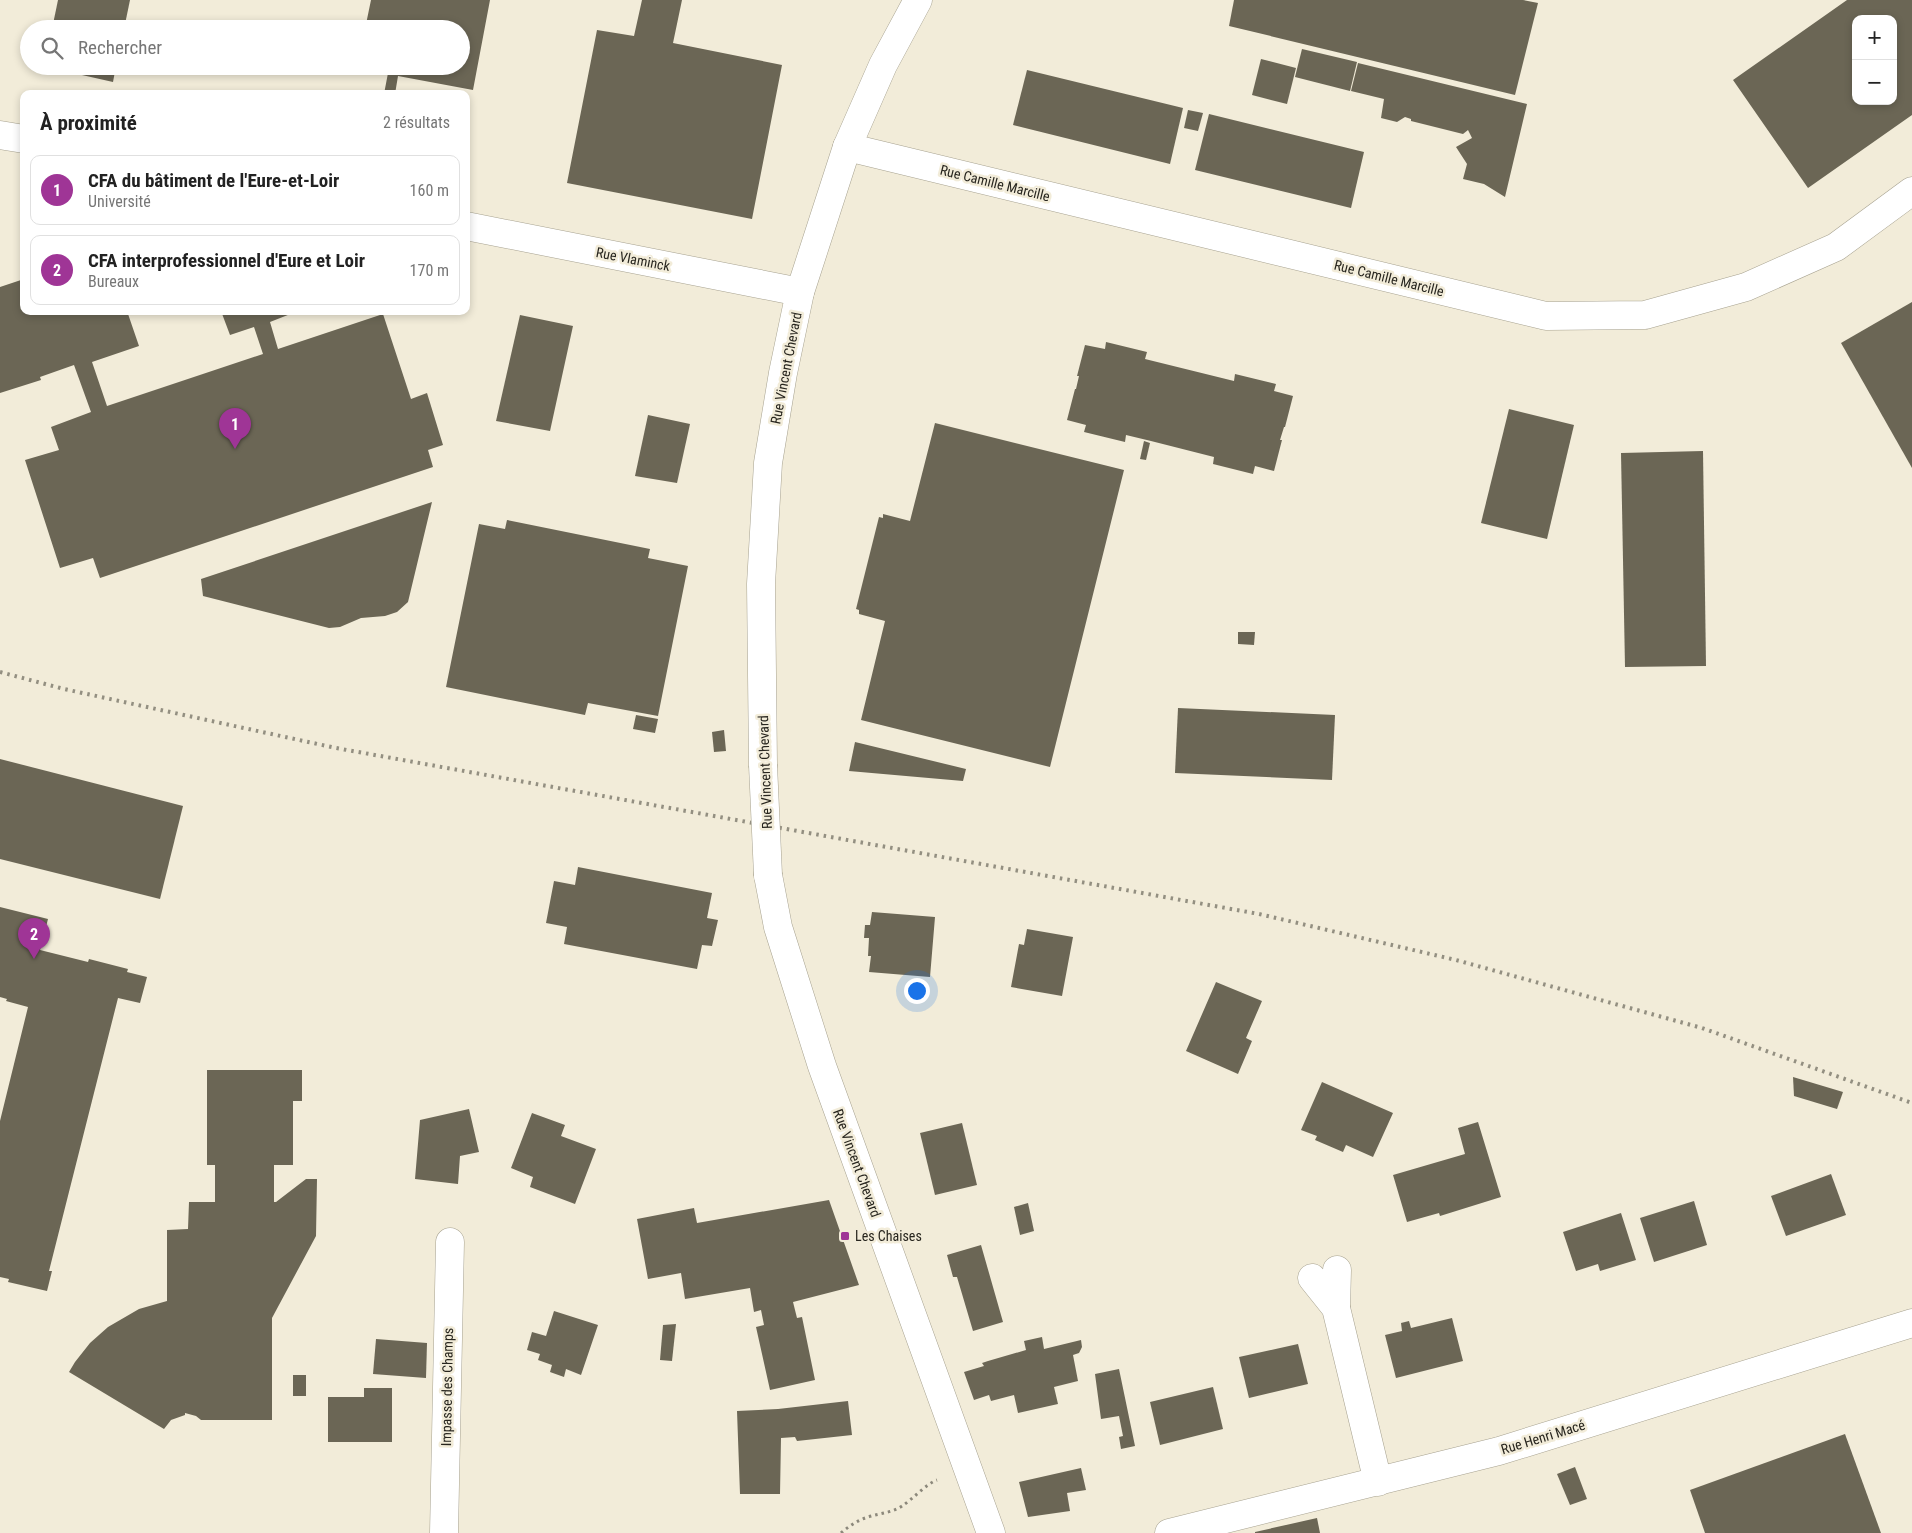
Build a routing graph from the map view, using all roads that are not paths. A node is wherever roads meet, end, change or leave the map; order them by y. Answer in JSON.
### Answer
{"nodes":[{"id":1,"x":918,"y":0,"type":"edge"},
{"id":2,"x":0,"y":135,"type":"edge"},
{"id":3,"x":20,"y":138,"type":"edge"},
{"id":4,"x":847,"y":147,"type":"junction"},
{"id":5,"x":1912,"y":191,"type":"edge"},
{"id":6,"x":470,"y":227,"type":"edge"},
{"id":7,"x":800,"y":292,"type":"junction"},
{"id":8,"x":450,"y":1242,"type":"dead end"},
{"id":9,"x":1338,"y":1270,"type":"dead end"},
{"id":10,"x":1312,"y":1278,"type":"dead end"},
{"id":11,"x":1336,"y":1308,"type":"junction"},
{"id":12,"x":1912,"y":1323,"type":"edge"},
{"id":13,"x":1378,"y":1482,"type":"junction"},
{"id":14,"x":444,"y":1533,"type":"edge"},
{"id":15,"x":990,"y":1533,"type":"edge"},
{"id":16,"x":1169,"y":1533,"type":"edge"}],
"edges":[{"from":1,"to":4,"type":"street","name":"Rue Vincent Chevard"},
{"from":2,"to":3,"type":"street"},
{"from":4,"to":5,"type":"street","name":"Rue Camille Marcille"},
{"from":4,"to":7,"type":"street","name":"Rue Vincent Chevard"},
{"from":6,"to":7,"type":"street","name":"Rue Vlaminck"},
{"from":7,"to":15,"type":"street","name":"Rue Vincent Chevard","bridge":true},
{"from":8,"to":14,"type":"street","name":"Impasse des Champs"},
{"from":9,"to":11,"type":"street"},
{"from":10,"to":11,"type":"street"},
{"from":11,"to":13,"type":"street"},
{"from":12,"to":13,"type":"street","name":"Rue Henri Macé"},
{"from":13,"to":16,"type":"street","name":"Rue Henri Macé"}]}
